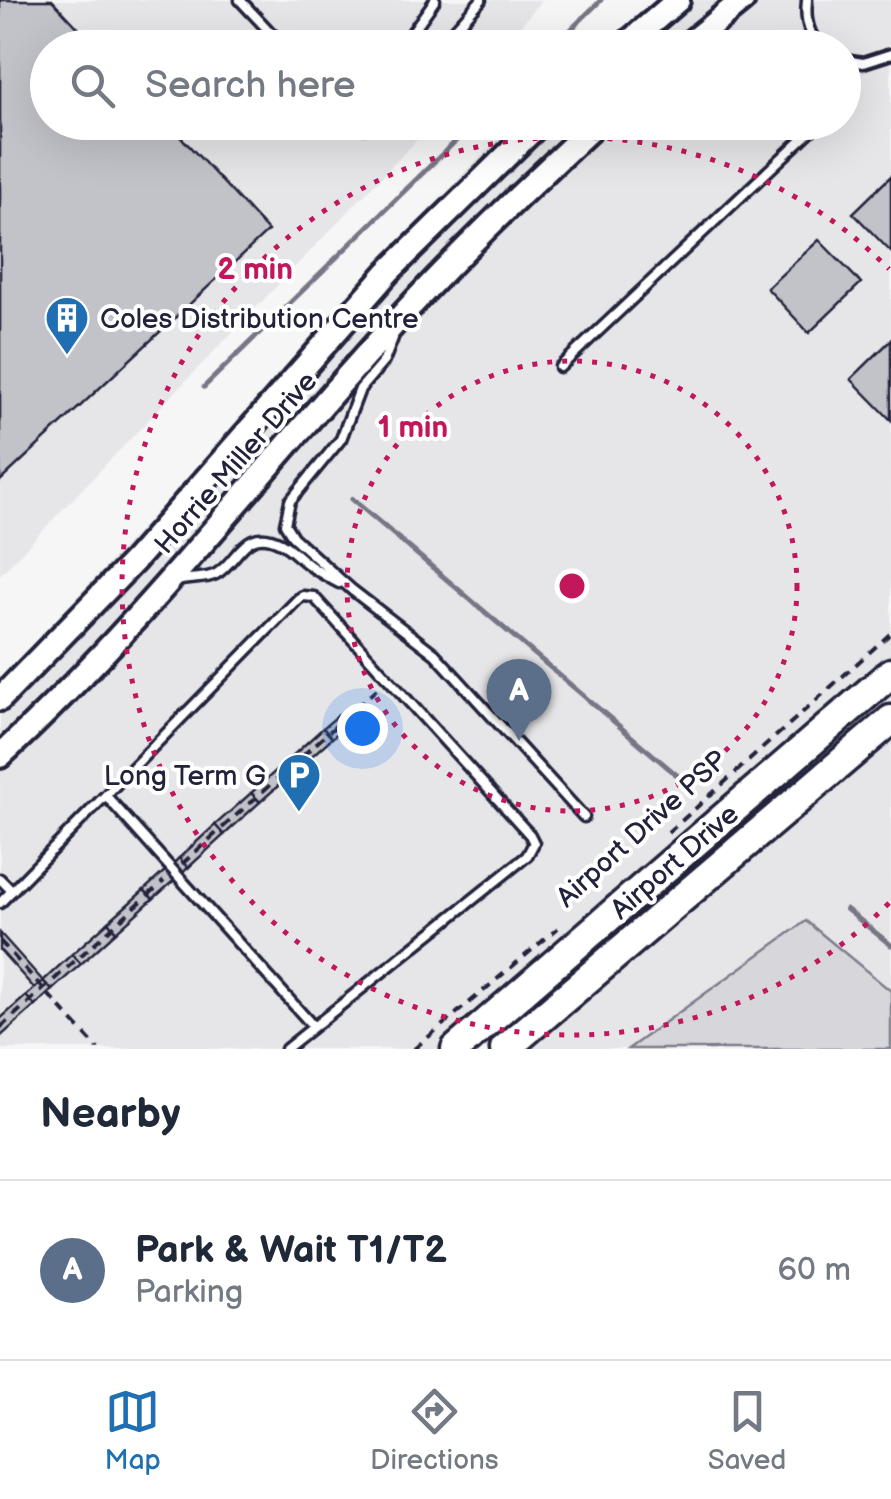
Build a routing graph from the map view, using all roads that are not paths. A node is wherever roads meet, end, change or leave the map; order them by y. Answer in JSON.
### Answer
{"nodes":[{"id":1,"x":240,"y":0,"type":"edge"},
{"id":2,"x":435,"y":0,"type":"edge"},
{"id":3,"x":481,"y":0,"type":"edge"},
{"id":4,"x":678,"y":0,"type":"edge"},
{"id":5,"x":743,"y":0,"type":"edge"},
{"id":6,"x":808,"y":0,"type":"edge"},
{"id":7,"x":268,"y":30,"type":"edge"},
{"id":8,"x":414,"y":30,"type":"edge"},
{"id":9,"x":454,"y":30,"type":"edge"},
{"id":10,"x":643,"y":30,"type":"edge"},
{"id":11,"x":706,"y":30,"type":"edge"},
{"id":12,"x":810,"y":30,"type":"edge"},
{"id":13,"x":891,"y":54,"type":"edge"},
{"id":14,"x":861,"y":64,"type":"edge"},
{"id":15,"x":524,"y":140,"type":"edge"},
{"id":16,"x":579,"y":140,"type":"edge"},
{"id":17,"x":801,"y":140,"type":"edge"},
{"id":18,"x":402,"y":316,"type":"junction"},
{"id":19,"x":560,"y":366,"type":"dead end"},
{"id":20,"x":285,"y":524,"type":"junction"},
{"id":21,"x":272,"y":539,"type":"junction"},
{"id":22,"x":165,"y":588,"type":"junction"},
{"id":23,"x":352,"y":590,"type":"junction"},
{"id":24,"x":891,"y":672,"type":"edge"},
{"id":25,"x":0,"y":700,"type":"edge"},
{"id":26,"x":891,"y":720,"type":"edge"},
{"id":27,"x":8,"y":749,"type":"edge"},
{"id":28,"x":0,"y":767,"type":"edge"},
{"id":29,"x":107,"y":797,"type":"junction"},
{"id":30,"x":584,"y":818,"type":"dead end"},
{"id":31,"x":0,"y":878,"type":"edge"},
{"id":32,"x":12,"y":892,"type":"junction"},
{"id":33,"x":0,"y":903,"type":"edge"},
{"id":34,"x":310,"y":1028,"type":"junction"},
{"id":35,"x":286,"y":1049,"type":"edge"},
{"id":36,"x":297,"y":1049,"type":"edge"},
{"id":37,"x":456,"y":1049,"type":"edge"},
{"id":38,"x":505,"y":1049,"type":"edge"}],
"edges":[{"from":1,"to":7,"type":"lane"},
{"from":2,"to":8,"type":"lane"},
{"from":3,"to":9,"type":"lane"},
{"from":4,"to":10,"type":"main road"},
{"from":5,"to":11,"type":"main road"},
{"from":6,"to":12,"type":"lane"},
{"from":13,"to":14,"type":"lane"},
{"from":15,"to":25,"type":"main road","name":"Horrie Miller Drive"},
{"from":16,"to":18,"type":"main road","name":"Horrie Miller Drive"},
{"from":17,"to":19,"type":"lane"},
{"from":18,"to":20,"type":"lane"},
{"from":18,"to":22,"type":"main road","name":"Horrie Miller Drive"},
{"from":20,"to":21,"type":"lane"},
{"from":20,"to":23,"type":"lane"},
{"from":21,"to":22,"type":"lane"},
{"from":21,"to":23,"type":"lane"},
{"from":22,"to":27,"type":"main road","name":"Horrie Miller Drive"},
{"from":23,"to":30,"type":"lane"},
{"from":24,"to":37,"type":"highway","name":"Airport Drive"},
{"from":26,"to":38,"type":"highway","name":"Airport Drive"},
{"from":27,"to":28,"type":"lane"},
{"from":29,"to":32,"type":"lane"},
{"from":29,"to":34,"type":"lane"},
{"from":29,"to":34,"type":"lane"},
{"from":31,"to":32,"type":"lane"},
{"from":32,"to":33,"type":"lane"},
{"from":34,"to":35,"type":"lane"},
{"from":34,"to":36,"type":"lane"}]}
